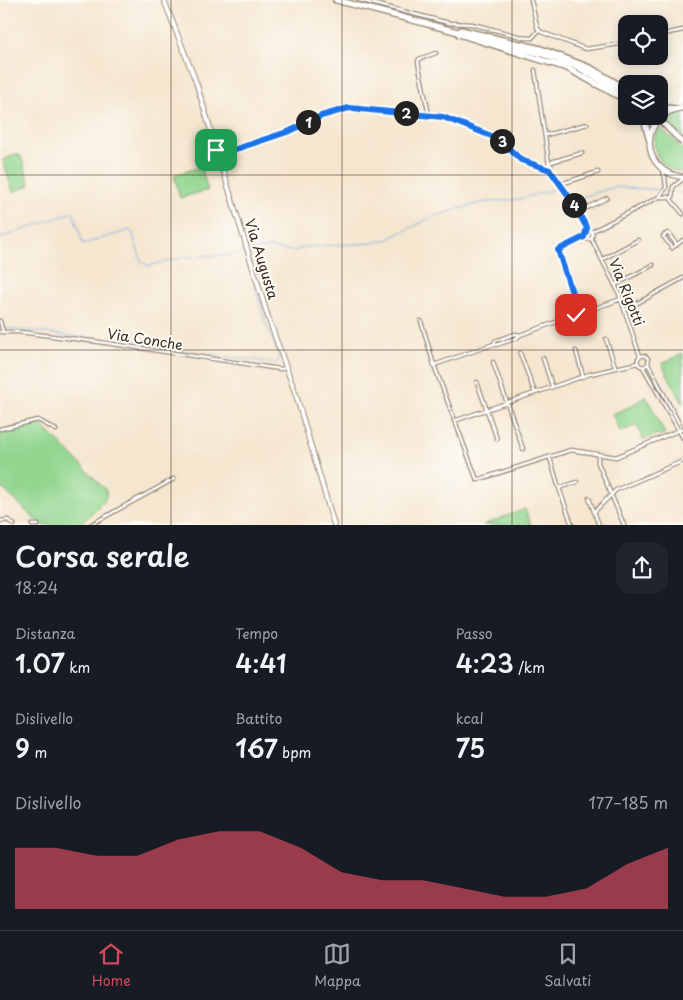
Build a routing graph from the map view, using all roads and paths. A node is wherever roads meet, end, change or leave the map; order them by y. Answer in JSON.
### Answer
{"nodes":[{"id":1,"x":164,"y":0,"type":"edge"},
{"id":2,"x":336,"y":0,"type":"edge"},
{"id":3,"x":359,"y":0,"type":"edge"},
{"id":4,"x":531,"y":0,"type":"edge"},
{"id":5,"x":538,"y":28,"type":"junction"},
{"id":6,"x":450,"y":30,"type":"junction"},
{"id":7,"x":683,"y":30,"type":"edge"},
{"id":8,"x":668,"y":33,"type":"edge"},
{"id":9,"x":618,"y":44,"type":"edge"},
{"id":10,"x":436,"y":53,"type":"dead end"},
{"id":11,"x":535,"y":70,"type":"dead end"},
{"id":12,"x":618,"y":84,"type":"edge"},
{"id":13,"x":618,"y":90,"type":"edge"},
{"id":14,"x":618,"y":96,"type":"edge"},
{"id":15,"x":668,"y":108,"type":"edge"},
{"id":16,"x":683,"y":108,"type":"edge"},
{"id":17,"x":676,"y":109,"type":"junction"},
{"id":18,"x":429,"y":115,"type":"junction"},
{"id":19,"x":587,"y":124,"type":"dead end"},
{"id":20,"x":646,"y":125,"type":"edge"},
{"id":21,"x":665,"y":125,"type":"edge"},
{"id":22,"x":546,"y":135,"type":"junction"},
{"id":23,"x":650,"y":138,"type":"junction"},
{"id":24,"x":683,"y":142,"type":"edge"},
{"id":25,"x":582,"y":153,"type":"dead end"},
{"id":26,"x":218,"y":155,"type":"junction"},
{"id":27,"x":550,"y":163,"type":"junction"},
{"id":28,"x":660,"y":167,"type":"junction"},
{"id":29,"x":549,"y":169,"type":"junction"},
{"id":30,"x":598,"y":172,"type":"dead end"},
{"id":31,"x":683,"y":178,"type":"edge"},
{"id":32,"x":561,"y":184,"type":"junction"},
{"id":33,"x":659,"y":197,"type":"junction"},
{"id":34,"x":607,"y":198,"type":"dead end"},
{"id":35,"x":672,"y":199,"type":"junction"},
{"id":36,"x":578,"y":212,"type":"junction"},
{"id":37,"x":683,"y":214,"type":"edge"},
{"id":38,"x":587,"y":230,"type":"junction"},
{"id":39,"x":591,"y":232,"type":"junction"},
{"id":40,"x":584,"y":237,"type":"junction"},
{"id":41,"x":591,"y":238,"type":"junction"},
{"id":42,"x":638,"y":240,"type":"dead end"},
{"id":43,"x":683,"y":240,"type":"edge"},
{"id":44,"x":677,"y":245,"type":"junction"},
{"id":45,"x":603,"y":260,"type":"junction"},
{"id":46,"x":653,"y":265,"type":"dead end"},
{"id":47,"x":683,"y":278,"type":"edge"},
{"id":48,"x":615,"y":285,"type":"junction"},
{"id":49,"x":621,"y":299,"type":"junction"},
{"id":50,"x":590,"y":310,"type":"dead end"},
{"id":51,"x":625,"y":310,"type":"junction"},
{"id":52,"x":0,"y":321,"type":"edge"},
{"id":53,"x":421,"y":321,"type":"dead end"},
{"id":54,"x":1,"y":332,"type":"edge"},
{"id":55,"x":606,"y":339,"type":"dead end"},
{"id":56,"x":576,"y":351,"type":"dead end"},
{"id":57,"x":520,"y":353,"type":"dead end"},
{"id":58,"x":640,"y":356,"type":"junction"},
{"id":59,"x":543,"y":358,"type":"dead end"},
{"id":60,"x":493,"y":362,"type":"dead end"},
{"id":61,"x":638,"y":362,"type":"junction"},
{"id":62,"x":434,"y":364,"type":"junction"},
{"id":63,"x":648,"y":364,"type":"junction"},
{"id":64,"x":616,"y":367,"type":"junction"},
{"id":65,"x":643,"y":367,"type":"junction"},
{"id":66,"x":287,"y":368,"type":"junction"},
{"id":67,"x":584,"y":376,"type":"junction"},
{"id":68,"x":477,"y":382,"type":"dead end"},
{"id":69,"x":552,"y":386,"type":"junction"},
{"id":70,"x":535,"y":393,"type":"junction"},
{"id":71,"x":508,"y":402,"type":"junction"},
{"id":72,"x":487,"y":409,"type":"junction"},
{"id":73,"x":454,"y":421,"type":"junction"},
{"id":74,"x":0,"y":429,"type":"edge"},
{"id":75,"x":56,"y":430,"type":"dead end"},
{"id":76,"x":681,"y":430,"type":"edge"},
{"id":77,"x":683,"y":438,"type":"edge"},
{"id":78,"x":498,"y":439,"type":"dead end"},
{"id":79,"x":523,"y":449,"type":"dead end"},
{"id":80,"x":598,"y":455,"type":"junction"},
{"id":81,"x":550,"y":458,"type":"junction"},
{"id":82,"x":683,"y":461,"type":"edge"},
{"id":83,"x":174,"y":479,"type":"dead end"},
{"id":84,"x":577,"y":482,"type":"dead end"},
{"id":85,"x":559,"y":488,"type":"junction"},
{"id":86,"x":611,"y":494,"type":"junction"},
{"id":87,"x":589,"y":498,"type":"dead end"},
{"id":88,"x":595,"y":512,"type":"junction"},
{"id":89,"x":0,"y":521,"type":"edge"},
{"id":90,"x":14,"y":525,"type":"edge"},
{"id":91,"x":32,"y":525,"type":"edge"},
{"id":92,"x":38,"y":525,"type":"edge"},
{"id":93,"x":90,"y":525,"type":"edge"},
{"id":94,"x":334,"y":525,"type":"edge"},
{"id":95,"x":572,"y":525,"type":"edge"},
{"id":96,"x":599,"y":525,"type":"edge"},
{"id":97,"x":624,"y":525,"type":"edge"}],
"edges":[{"from":1,"to":26,"type":"street","name":"Via Augusta"},
{"from":2,"to":6,"type":"highway"},
{"from":3,"to":5,"type":"street"},
{"from":4,"to":5,"type":"street"},
{"from":5,"to":9,"type":"street"},
{"from":6,"to":12,"type":"highway"},
{"from":6,"to":13,"type":"highway"},
{"from":6,"to":14,"type":"highway"},
{"from":7,"to":8,"type":"street"},
{"from":10,"to":18,"type":"street"},
{"from":11,"to":22,"type":"street"},
{"from":15,"to":17,"type":"highway"},
{"from":16,"to":17,"type":"main road"},
{"from":17,"to":23,"type":"main road"},
{"from":18,"to":26,"type":"street"},
{"from":18,"to":29,"type":"street"},
{"from":19,"to":22,"type":"street"},
{"from":20,"to":23,"type":"highway"},
{"from":21,"to":24,"type":"highway","bridge":true},
{"from":22,"to":27,"type":"street"},
{"from":23,"to":28,"type":"main road"},
{"from":25,"to":27,"type":"street"},
{"from":26,"to":66,"type":"street","name":"Via Augusta"},
{"from":27,"to":29,"type":"street"},
{"from":28,"to":31,"type":"main road"},
{"from":28,"to":33,"type":"street"},
{"from":29,"to":32,"type":"street"},
{"from":30,"to":32,"type":"street"},
{"from":31,"to":35,"type":"street"},
{"from":32,"to":36,"type":"street"},
{"from":33,"to":35,"type":"street"},
{"from":33,"to":39,"type":"street"},
{"from":34,"to":36,"type":"street"},
{"from":35,"to":37,"type":"street"},
{"from":36,"to":38,"type":"street"},
{"from":38,"to":39,"type":"street"},
{"from":38,"to":40,"type":"street"},
{"from":39,"to":41,"type":"street"},
{"from":40,"to":41,"type":"street"},
{"from":40,"to":62,"type":"street"},
{"from":41,"to":45,"type":"street","name":"Via Rigotti"},
{"from":42,"to":45,"type":"street"},
{"from":43,"to":44,"type":"street"},
{"from":44,"to":44,"type":"street"},
{"from":45,"to":48,"type":"street","name":"Via Rigotti"},
{"from":46,"to":48,"type":"street"},
{"from":47,"to":51,"type":"street"},
{"from":48,"to":49,"type":"street","name":"Via Rigotti"},
{"from":49,"to":50,"type":"street"},
{"from":49,"to":51,"type":"street","name":"Via Rigotti"},
{"from":51,"to":58,"type":"street","name":"Via Rigotti"},
{"from":52,"to":54,"type":"street"},
{"from":53,"to":62,"type":"street"},
{"from":54,"to":66,"type":"street","name":"Via Conche"},
{"from":55,"to":64,"type":"street"},
{"from":56,"to":67,"type":"street"},
{"from":57,"to":70,"type":"street"},
{"from":58,"to":61,"type":"street"},
{"from":58,"to":63,"type":"street","name":"Via Rigotti"},
{"from":59,"to":69,"type":"street"},
{"from":60,"to":71,"type":"street"},
{"from":61,"to":64,"type":"street"},
{"from":61,"to":65,"type":"street","name":"Via Rigotti"},
{"from":62,"to":73,"type":"street"},
{"from":63,"to":65,"type":"street"},
{"from":63,"to":76,"type":"street","name":"Via Rigotti"},
{"from":64,"to":67,"type":"street"},
{"from":65,"to":76,"type":"street","name":"Via Rigotti"},
{"from":66,"to":94,"type":"street","name":"Via Augusta"},
{"from":67,"to":69,"type":"street"},
{"from":68,"to":72,"type":"street"},
{"from":69,"to":70,"type":"street"},
{"from":70,"to":71,"type":"street"},
{"from":71,"to":72,"type":"street"},
{"from":71,"to":79,"type":"street"},
{"from":72,"to":73,"type":"street"},
{"from":72,"to":78,"type":"street"},
{"from":73,"to":81,"type":"street"},
{"from":74,"to":75,"type":"street"},
{"from":76,"to":77,"type":"street","name":"Via Rigotti"},
{"from":76,"to":80,"type":"street"},
{"from":80,"to":81,"type":"street"},
{"from":80,"to":86,"type":"street"},
{"from":81,"to":85,"type":"street"},
{"from":82,"to":86,"type":"street"},
{"from":83,"to":93,"type":"street"},
{"from":84,"to":85,"type":"street"},
{"from":85,"to":95,"type":"street"},
{"from":86,"to":88,"type":"street"},
{"from":86,"to":97,"type":"street"},
{"from":87,"to":88,"type":"street"},
{"from":88,"to":96,"type":"street"},
{"from":89,"to":90,"type":"street"},
{"from":91,"to":92,"type":"street"}]}
